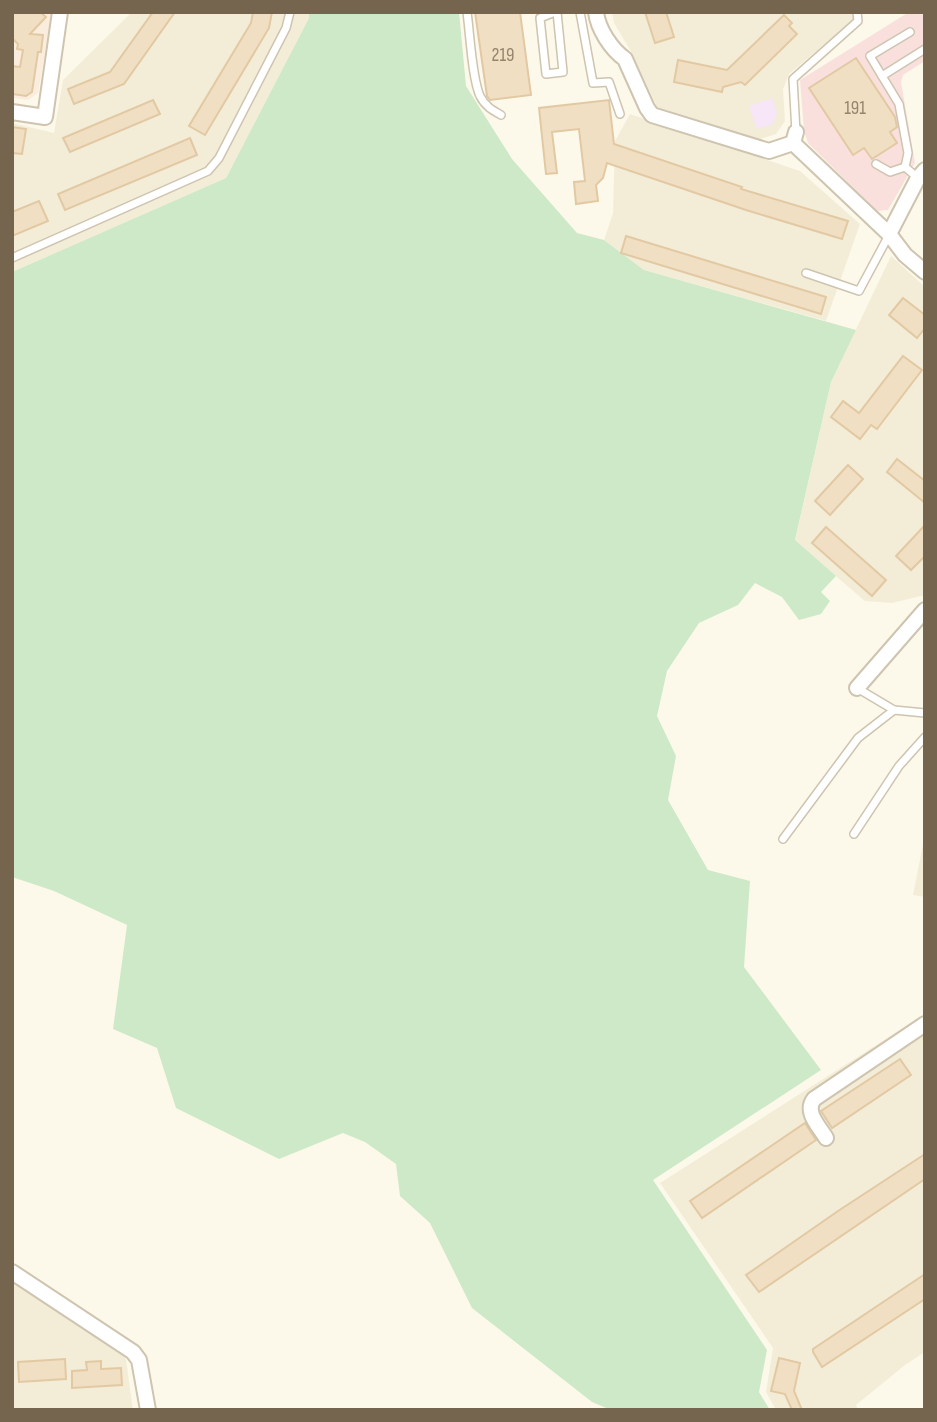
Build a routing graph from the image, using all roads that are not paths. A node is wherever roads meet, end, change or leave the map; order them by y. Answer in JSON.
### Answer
{"nodes":[{"id":1,"x":290,"y":12,"type":"edge"},
{"id":2,"x":467,"y":12,"type":"edge"},
{"id":3,"x":556,"y":12,"type":"edge"},
{"id":4,"x":580,"y":12,"type":"edge"},
{"id":5,"x":596,"y":12,"type":"edge"},
{"id":6,"x":857,"y":12,"type":"edge"},
{"id":7,"x":62,"y":13,"type":"edge"},
{"id":8,"x":910,"y":32,"type":"dead end"},
{"id":9,"x":925,"y":49,"type":"edge"},
{"id":10,"x":882,"y":76,"type":"junction"},
{"id":11,"x":12,"y":112,"type":"edge"},
{"id":12,"x":620,"y":114,"type":"dead end"},
{"id":13,"x":501,"y":115,"type":"dead end"},
{"id":14,"x":794,"y":138,"type":"junction"},
{"id":15,"x":876,"y":164,"type":"dead end"},
{"id":16,"x":905,"y":167,"type":"junction"},
{"id":17,"x":921,"y":174,"type":"edge"},
{"id":18,"x":889,"y":234,"type":"junction"},
{"id":19,"x":12,"y":258,"type":"edge"},
{"id":20,"x":925,"y":272,"type":"edge"},
{"id":21,"x":806,"y":273,"type":"dead end"},
{"id":22,"x":925,"y":610,"type":"edge"},
{"id":23,"x":857,"y":688,"type":"joint"},
{"id":24,"x":894,"y":710,"type":"junction"},
{"id":25,"x":925,"y":713,"type":"edge"},
{"id":26,"x":925,"y":737,"type":"edge"},
{"id":27,"x":854,"y":834,"type":"dead end"},
{"id":28,"x":783,"y":839,"type":"dead end"},
{"id":29,"x":925,"y":1024,"type":"edge"},
{"id":30,"x":826,"y":1138,"type":"dead end"},
{"id":31,"x":12,"y":1272,"type":"edge"},
{"id":32,"x":148,"y":1410,"type":"edge"}],
"edges":[{"from":1,"to":19,"type":"lane"},
{"from":2,"to":13,"type":"lane"},
{"from":3,"to":3,"type":"lane"},
{"from":4,"to":12,"type":"lane"},
{"from":5,"to":14,"type":"street"},
{"from":6,"to":14,"type":"lane"},
{"from":7,"to":11,"type":"street"},
{"from":8,"to":10,"type":"lane"},
{"from":9,"to":10,"type":"lane"},
{"from":10,"to":16,"type":"lane"},
{"from":14,"to":18,"type":"street"},
{"from":15,"to":16,"type":"lane"},
{"from":16,"to":17,"type":"lane"},
{"from":17,"to":18,"type":"street"},
{"from":18,"to":20,"type":"street"},
{"from":18,"to":21,"type":"lane"},
{"from":22,"to":23,"type":"street"},
{"from":23,"to":24,"type":"lane"},
{"from":24,"to":25,"type":"lane"},
{"from":24,"to":28,"type":"lane"},
{"from":26,"to":27,"type":"lane"},
{"from":29,"to":30,"type":"street"},
{"from":31,"to":32,"type":"street"}]}
